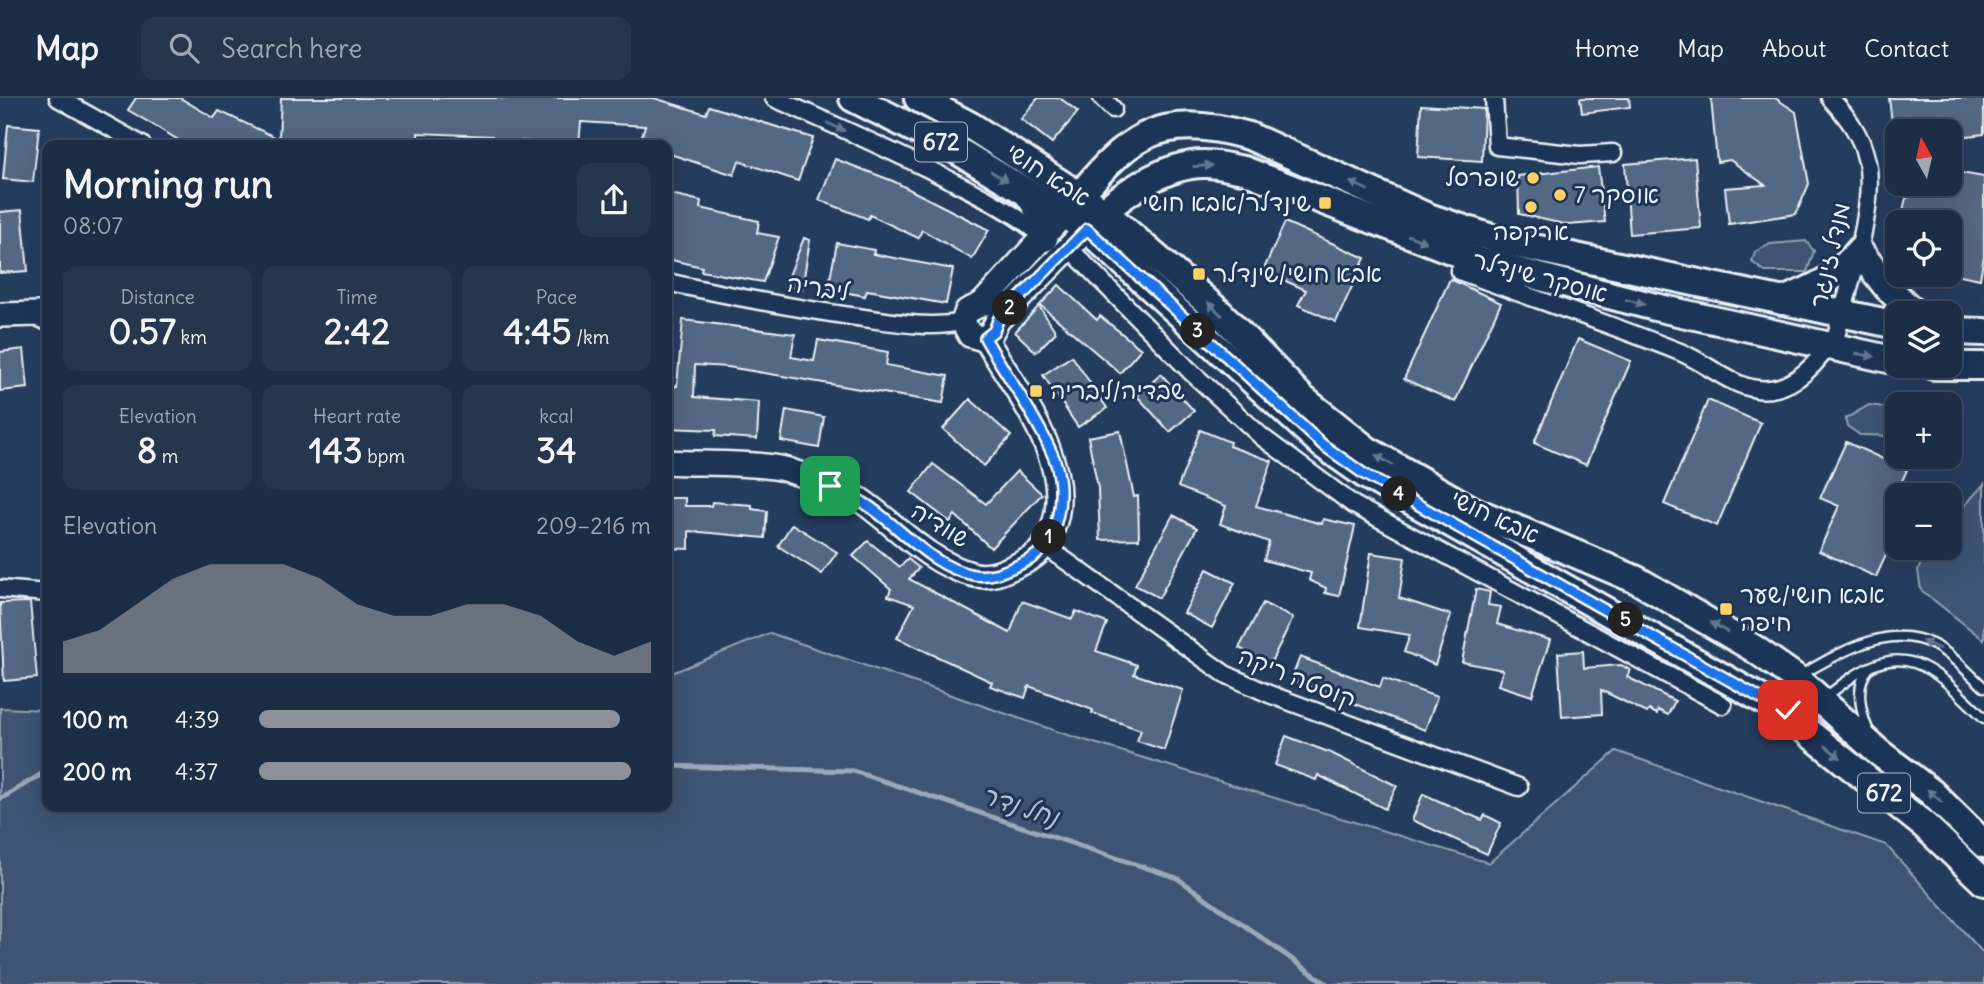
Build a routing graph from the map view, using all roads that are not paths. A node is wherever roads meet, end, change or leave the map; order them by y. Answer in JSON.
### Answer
{"nodes":[{"id":1,"x":58,"y":98,"type":"edge"},
{"id":2,"x":774,"y":98,"type":"edge"},
{"id":3,"x":853,"y":98,"type":"edge"},
{"id":4,"x":918,"y":98,"type":"edge"},
{"id":5,"x":1494,"y":98,"type":"edge"},
{"id":6,"x":1830,"y":98,"type":"edge"},
{"id":7,"x":133,"y":140,"type":"edge"},
{"id":8,"x":1613,"y":153,"type":"dead end"},
{"id":9,"x":1102,"y":168,"type":"junction"},
{"id":10,"x":1048,"y":175,"type":"junction"},
{"id":11,"x":1139,"y":185,"type":"junction"},
{"id":12,"x":1027,"y":193,"type":"junction"},
{"id":13,"x":1072,"y":205,"type":"junction"},
{"id":14,"x":1086,"y":229,"type":"junction"},
{"id":15,"x":1042,"y":239,"type":"junction"},
{"id":16,"x":1149,"y":249,"type":"junction"},
{"id":17,"x":1859,"y":251,"type":"junction"},
{"id":18,"x":1459,"y":271,"type":"dead end"},
{"id":19,"x":672,"y":283,"type":"edge"},
{"id":20,"x":1782,"y":301,"type":"junction"},
{"id":21,"x":1902,"y":301,"type":"edge"},
{"id":22,"x":1840,"y":314,"type":"junction"},
{"id":23,"x":0,"y":315,"type":"edge"},
{"id":24,"x":42,"y":316,"type":"edge"},
{"id":25,"x":988,"y":321,"type":"junction"},
{"id":26,"x":963,"y":322,"type":"joint"},
{"id":27,"x":1885,"y":323,"type":"edge"},
{"id":28,"x":1962,"y":331,"type":"edge"},
{"id":29,"x":1984,"y":332,"type":"edge"},
{"id":30,"x":1833,"y":349,"type":"junction"},
{"id":31,"x":1885,"y":359,"type":"edge"},
{"id":32,"x":1962,"y":366,"type":"edge"},
{"id":33,"x":1984,"y":366,"type":"edge"},
{"id":34,"x":672,"y":462,"type":"edge"},
{"id":35,"x":1045,"y":546,"type":"junction"},
{"id":36,"x":0,"y":589,"type":"edge"},
{"id":37,"x":42,"y":593,"type":"edge"},
{"id":38,"x":1872,"y":665,"type":"junction"},
{"id":39,"x":1796,"y":678,"type":"junction"},
{"id":40,"x":1984,"y":687,"type":"edge"},
{"id":41,"x":1821,"y":700,"type":"junction"},
{"id":42,"x":1723,"y":705,"type":"dead end"},
{"id":43,"x":1780,"y":709,"type":"junction"},
{"id":44,"x":1984,"y":718,"type":"edge"},
{"id":45,"x":1877,"y":751,"type":"junction"},
{"id":46,"x":1519,"y":787,"type":"dead end"},
{"id":47,"x":1984,"y":844,"type":"edge"},
{"id":48,"x":1984,"y":882,"type":"edge"}],
"edges":[{"from":1,"to":7,"type":"street"},
{"from":2,"to":15,"type":"street","name":"אבא חושי","one_way":true},
{"from":3,"to":12,"type":"main road","name":"אבא חושי","number":"672","one_way":true},
{"from":4,"to":10,"type":"main road","name":"אבא חושי","number":"672"},
{"from":5,"to":8,"type":"street"},
{"from":6,"to":17,"type":"street","name":"מנדל זינגר"},
{"from":9,"to":10,"type":"main road","name":"אוסקר שינדלר"},
{"from":9,"to":13,"type":"main road","name":"אוסקר שינדלר"},
{"from":20,"to":9,"type":"main road","name":"אוסקר שינדלר","one_way":true},
{"from":10,"to":13,"type":"main road","name":"אבא חושי","number":"672"},
{"from":11,"to":14,"type":"main road","name":"אוסקר שינדלר"},
{"from":11,"to":16,"type":"main road"},
{"from":11,"to":30,"type":"main road","name":"אוסקר שינדלר","one_way":true},
{"from":12,"to":13,"type":"main road","name":"אבא חושי","number":"672"},
{"from":12,"to":15,"type":"main road"},
{"from":13,"to":14,"type":"main road","name":"אבא חושי","number":"672"},
{"from":13,"to":15,"type":"street"},
{"from":14,"to":16,"type":"main road","name":"אבא חושי","number":"672"},
{"from":14,"to":25,"type":"street"},
{"from":14,"to":42,"type":"street","name":"אבא חושי"},
{"from":14,"to":43,"type":"main road","name":"אבא חושי","number":"672"},
{"from":15,"to":25,"type":"street"},
{"from":39,"to":16,"type":"main road","name":"אבא חושי","number":"672","one_way":true},
{"from":17,"to":20,"type":"main road"},
{"from":17,"to":21,"type":"main road"},
{"from":17,"to":22,"type":"street","name":"מנדל זינגר"},
{"from":18,"to":30,"type":"street"},
{"from":19,"to":26,"type":"street","name":"ליבריה"},
{"from":20,"to":22,"type":"main road","name":"אוסקר שינדלר"},
{"from":22,"to":27,"type":"main road","name":"אוסקר שינדלר"},
{"from":22,"to":30,"type":"street","name":"מנדל זינגר"},
{"from":23,"to":24,"type":"street"},
{"from":25,"to":26,"type":"street"},
{"from":25,"to":35,"type":"street"},
{"from":28,"to":29,"type":"main road"},
{"from":30,"to":31,"type":"main road","name":"אוסקר שינדלר","one_way":true},
{"from":32,"to":33,"type":"main road"},
{"from":34,"to":35,"type":"street","name":"שוודיה"},
{"from":35,"to":46,"type":"street","name":"קוסטה ריקה"},
{"from":36,"to":37,"type":"street"},
{"from":38,"to":41,"type":"lane"},
{"from":38,"to":44,"type":"lane"},
{"from":38,"to":45,"type":"lane"},
{"from":40,"to":39,"type":"lane","one_way":true},
{"from":39,"to":41,"type":"main road","name":"אבא חושי","number":"672"},
{"from":41,"to":43,"type":"lane"},
{"from":41,"to":45,"type":"main road","name":"אבא חושי","number":"672"},
{"from":43,"to":48,"type":"main road","name":"אבא חושי","number":"672","one_way":true},
{"from":47,"to":45,"type":"main road","name":"אבא חושי","number":"672","one_way":true}]}
